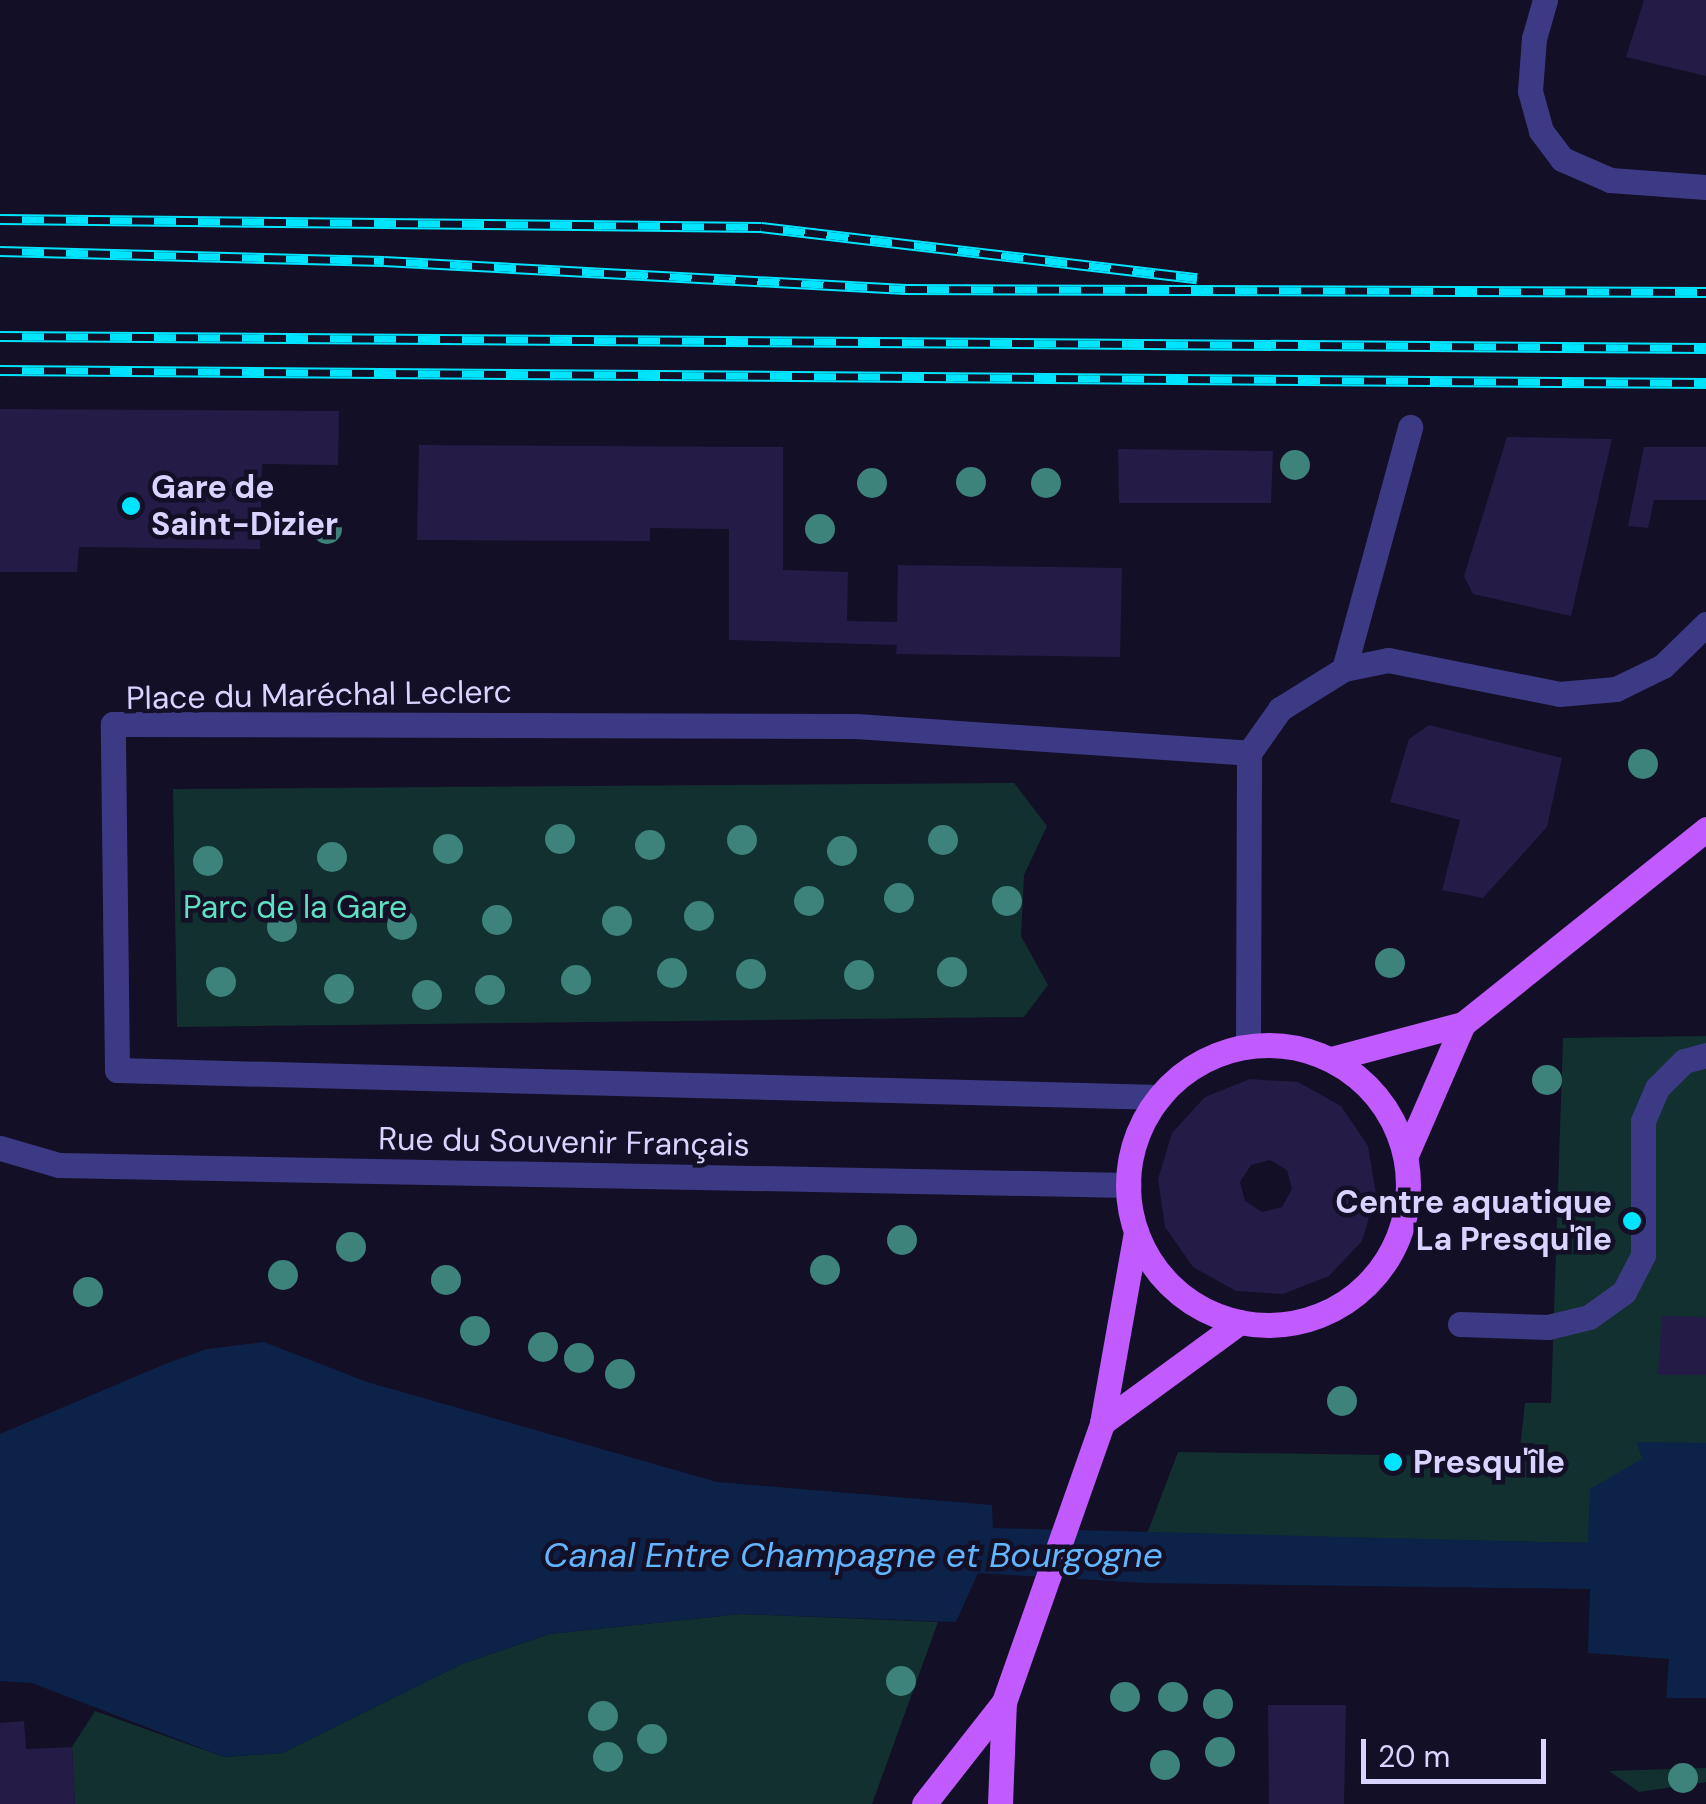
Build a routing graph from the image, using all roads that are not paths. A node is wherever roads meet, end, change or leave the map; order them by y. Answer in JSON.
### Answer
{"nodes":[{"id":1,"x":1545,"y":0,"type":"edge"},
{"id":2,"x":1706,"y":187,"type":"edge"},
{"id":3,"x":1410,"y":426,"type":"dead end"},
{"id":4,"x":1706,"y":624,"type":"edge"},
{"id":5,"x":1344,"y":669,"type":"junction"},
{"id":6,"x":1249,"y":753,"type":"junction"},
{"id":7,"x":1706,"y":828,"type":"edge"},
{"id":8,"x":1463,"y":1024,"type":"junction"},
{"id":9,"x":1248,"y":1046,"type":"junction"},
{"id":10,"x":1706,"y":1055,"type":"edge"},
{"id":11,"x":1331,"y":1059,"type":"junction"},
{"id":12,"x":1160,"y":1096,"type":"junction"},
{"id":13,"x":0,"y":1148,"type":"edge"},
{"id":14,"x":1406,"y":1155,"type":"junction"},
{"id":15,"x":1129,"y":1185,"type":"junction"},
{"id":16,"x":1136,"y":1232,"type":"junction"},
{"id":17,"x":1240,"y":1322,"type":"junction"},
{"id":18,"x":1460,"y":1324,"type":"dead end"},
{"id":19,"x":1102,"y":1423,"type":"junction"},
{"id":20,"x":1004,"y":1702,"type":"junction"},
{"id":21,"x":924,"y":1804,"type":"edge"},
{"id":22,"x":1000,"y":1804,"type":"edge"}],
"edges":[{"from":1,"to":2,"type":"street"},
{"from":3,"to":5,"type":"street"},
{"from":4,"to":5,"type":"street"},
{"from":5,"to":6,"type":"street"},
{"from":6,"to":9,"type":"street"},
{"from":6,"to":12,"type":"street","name":"Place du Maréchal Leclerc"},
{"from":7,"to":8,"type":"main road"},
{"from":8,"to":11,"type":"main road"},
{"from":8,"to":14,"type":"main road"},
{"from":9,"to":11,"type":"main road"},
{"from":9,"to":12,"type":"main road"},
{"from":10,"to":18,"type":"street"},
{"from":11,"to":14,"type":"main road"},
{"from":12,"to":15,"type":"main road"},
{"from":13,"to":15,"type":"street","name":"Rue du Souvenir Français"},
{"from":14,"to":17,"type":"main road"},
{"from":15,"to":16,"type":"main road"},
{"from":16,"to":17,"type":"main road"},
{"from":16,"to":19,"type":"main road"},
{"from":17,"to":19,"type":"main road"},
{"from":19,"to":20,"type":"main road"},
{"from":20,"to":21,"type":"main road"},
{"from":20,"to":22,"type":"main road"}]}
